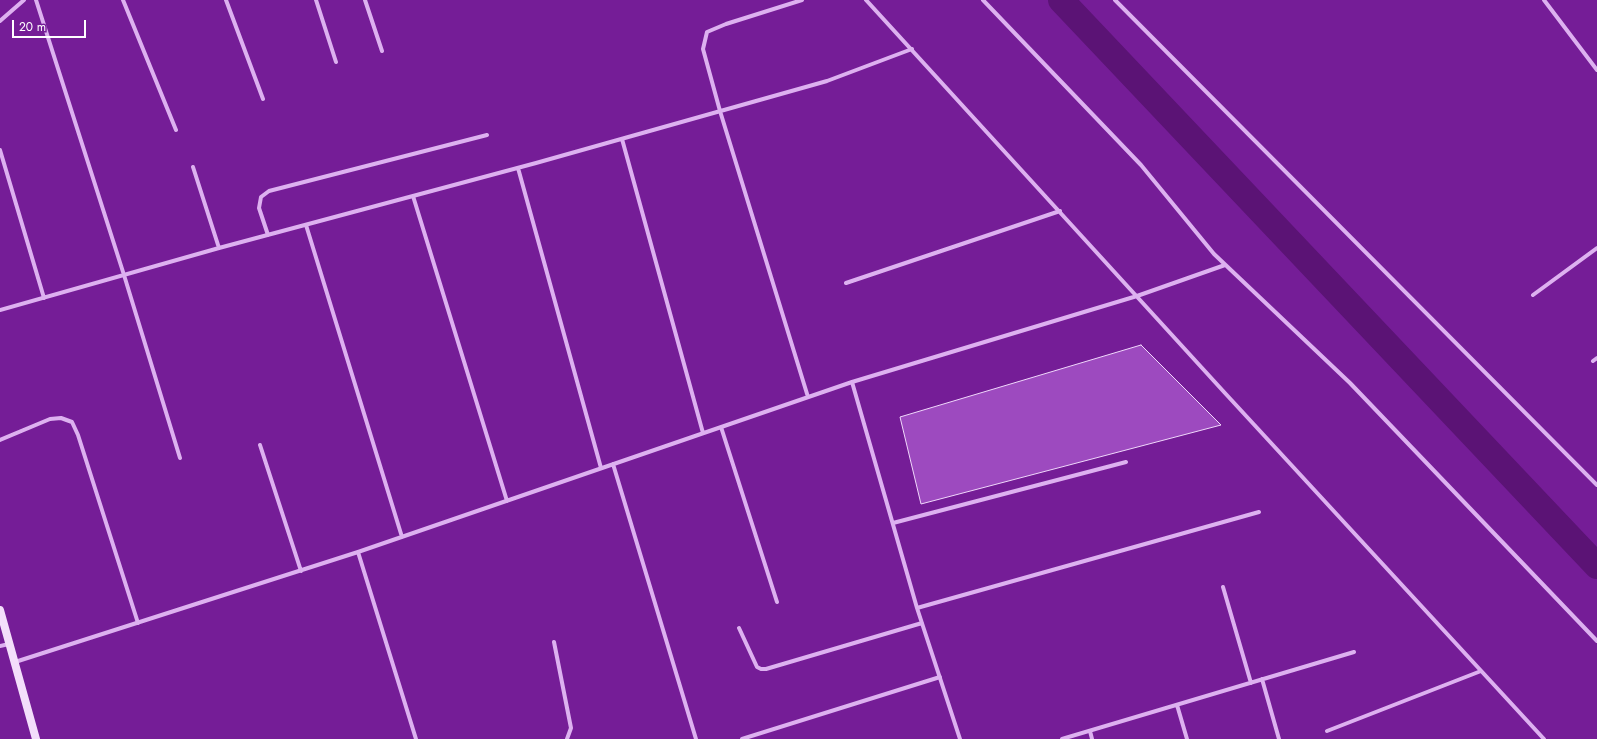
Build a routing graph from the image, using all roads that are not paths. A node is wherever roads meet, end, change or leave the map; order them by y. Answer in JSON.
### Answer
{"nodes":[{"id":1,"x":24,"y":0,"type":"edge"},
{"id":2,"x":36,"y":0,"type":"edge"},
{"id":3,"x":123,"y":0,"type":"edge"},
{"id":4,"x":226,"y":0,"type":"edge"},
{"id":5,"x":316,"y":0,"type":"edge"},
{"id":6,"x":365,"y":0,"type":"edge"},
{"id":7,"x":802,"y":0,"type":"edge"},
{"id":8,"x":866,"y":0,"type":"edge"},
{"id":9,"x":983,"y":0,"type":"edge"},
{"id":10,"x":1115,"y":0,"type":"edge"},
{"id":11,"x":1544,"y":0,"type":"edge"},
{"id":12,"x":0,"y":21,"type":"edge"},
{"id":13,"x":912,"y":49,"type":"junction"},
{"id":14,"x":382,"y":51,"type":"dead end"},
{"id":15,"x":336,"y":62,"type":"dead end"},
{"id":16,"x":1597,"y":70,"type":"edge"},
{"id":17,"x":263,"y":99,"type":"dead end"},
{"id":18,"x":720,"y":111,"type":"junction"},
{"id":19,"x":176,"y":130,"type":"dead end"},
{"id":20,"x":487,"y":136,"type":"dead end"},
{"id":21,"x":622,"y":139,"type":"junction"},
{"id":22,"x":0,"y":150,"type":"edge"},
{"id":23,"x":193,"y":167,"type":"dead end"},
{"id":24,"x":518,"y":168,"type":"junction"},
{"id":25,"x":413,"y":196,"type":"junction"},
{"id":26,"x":1060,"y":211,"type":"junction"},
{"id":27,"x":306,"y":225,"type":"junction"},
{"id":28,"x":268,"y":235,"type":"junction"},
{"id":29,"x":219,"y":248,"type":"junction"},
{"id":30,"x":1597,"y":248,"type":"edge"},
{"id":31,"x":1226,"y":265,"type":"junction"},
{"id":32,"x":124,"y":275,"type":"junction"},
{"id":33,"x":846,"y":283,"type":"dead end"},
{"id":34,"x":1533,"y":295,"type":"dead end"},
{"id":35,"x":1137,"y":296,"type":"junction"},
{"id":36,"x":44,"y":298,"type":"junction"},
{"id":37,"x":0,"y":310,"type":"edge"},
{"id":38,"x":852,"y":382,"type":"junction"},
{"id":39,"x":808,"y":397,"type":"junction"},
{"id":40,"x":721,"y":427,"type":"junction"},
{"id":41,"x":703,"y":433,"type":"junction"},
{"id":42,"x":0,"y":440,"type":"edge"},
{"id":43,"x":260,"y":445,"type":"dead end"},
{"id":44,"x":180,"y":458,"type":"dead end"},
{"id":45,"x":1126,"y":462,"type":"dead end"},
{"id":46,"x":613,"y":464,"type":"junction"},
{"id":47,"x":601,"y":468,"type":"junction"},
{"id":48,"x":1597,"y":485,"type":"edge"},
{"id":49,"x":507,"y":501,"type":"junction"},
{"id":50,"x":1259,"y":512,"type":"dead end"},
{"id":51,"x":893,"y":523,"type":"junction"},
{"id":52,"x":402,"y":537,"type":"junction"},
{"id":53,"x":358,"y":552,"type":"junction"},
{"id":54,"x":301,"y":571,"type":"junction"},
{"id":55,"x":1223,"y":587,"type":"dead end"},
{"id":56,"x":777,"y":602,"type":"dead end"},
{"id":57,"x":918,"y":608,"type":"junction"},
{"id":58,"x":0,"y":610,"type":"edge"},
{"id":59,"x":138,"y":623,"type":"junction"},
{"id":60,"x":922,"y":623,"type":"junction"},
{"id":61,"x":739,"y":628,"type":"dead end"},
{"id":62,"x":1597,"y":641,"type":"edge"},
{"id":63,"x":554,"y":642,"type":"dead end"},
{"id":64,"x":10,"y":644,"type":"junction"},
{"id":65,"x":0,"y":646,"type":"edge"},
{"id":66,"x":1354,"y":652,"type":"dead end"},
{"id":67,"x":15,"y":662,"type":"junction"},
{"id":68,"x":1481,"y":672,"type":"junction"},
{"id":69,"x":940,"y":677,"type":"junction"},
{"id":70,"x":1262,"y":679,"type":"junction"},
{"id":71,"x":1251,"y":682,"type":"junction"},
{"id":72,"x":1178,"y":705,"type":"junction"},
{"id":73,"x":1090,"y":731,"type":"junction"},
{"id":74,"x":1328,"y":732,"type":"dead end"},
{"id":75,"x":36,"y":739,"type":"edge"},
{"id":76,"x":416,"y":739,"type":"edge"},
{"id":77,"x":567,"y":739,"type":"edge"},
{"id":78,"x":696,"y":739,"type":"edge"},
{"id":79,"x":742,"y":739,"type":"edge"},
{"id":80,"x":960,"y":739,"type":"edge"},
{"id":81,"x":1062,"y":739,"type":"edge"},
{"id":82,"x":1092,"y":739,"type":"edge"},
{"id":83,"x":1187,"y":739,"type":"edge"},
{"id":84,"x":1279,"y":739,"type":"edge"},
{"id":85,"x":1544,"y":739,"type":"edge"}],
"edges":[{"from":1,"to":12,"type":"street"},
{"from":2,"to":32,"type":"street"},
{"from":3,"to":19,"type":"street"},
{"from":4,"to":17,"type":"street"},
{"from":5,"to":15,"type":"street"},
{"from":6,"to":14,"type":"street"},
{"from":7,"to":18,"type":"street"},
{"from":8,"to":13,"type":"street"},
{"from":9,"to":31,"type":"street"},
{"from":10,"to":48,"type":"street"},
{"from":11,"to":16,"type":"street"},
{"from":13,"to":18,"type":"street"},
{"from":13,"to":26,"type":"street"},
{"from":18,"to":21,"type":"street"},
{"from":18,"to":39,"type":"street"},
{"from":20,"to":28,"type":"street"},
{"from":21,"to":24,"type":"street"},
{"from":21,"to":41,"type":"street"},
{"from":22,"to":36,"type":"street"},
{"from":23,"to":29,"type":"street"},
{"from":24,"to":25,"type":"street"},
{"from":24,"to":47,"type":"street"},
{"from":25,"to":27,"type":"street"},
{"from":25,"to":49,"type":"street"},
{"from":26,"to":33,"type":"street"},
{"from":26,"to":35,"type":"street"},
{"from":27,"to":28,"type":"street"},
{"from":27,"to":52,"type":"street"},
{"from":28,"to":29,"type":"street"},
{"from":29,"to":32,"type":"street"},
{"from":30,"to":34,"type":"street"},
{"from":31,"to":35,"type":"street"},
{"from":31,"to":62,"type":"street"},
{"from":32,"to":36,"type":"street"},
{"from":32,"to":44,"type":"street"},
{"from":35,"to":38,"type":"street"},
{"from":35,"to":68,"type":"street"},
{"from":36,"to":37,"type":"street"},
{"from":38,"to":39,"type":"street"},
{"from":38,"to":51,"type":"street"},
{"from":39,"to":40,"type":"street"},
{"from":40,"to":41,"type":"street"},
{"from":40,"to":56,"type":"street"},
{"from":41,"to":46,"type":"street"},
{"from":42,"to":59,"type":"street"},
{"from":43,"to":54,"type":"street"},
{"from":45,"to":51,"type":"street"},
{"from":46,"to":47,"type":"street"},
{"from":46,"to":78,"type":"street"},
{"from":47,"to":49,"type":"street"},
{"from":49,"to":52,"type":"street"},
{"from":50,"to":57,"type":"street"},
{"from":51,"to":57,"type":"street"},
{"from":52,"to":53,"type":"street"},
{"from":53,"to":54,"type":"street"},
{"from":53,"to":76,"type":"street"},
{"from":54,"to":59,"type":"street"},
{"from":55,"to":71,"type":"street"},
{"from":57,"to":60,"type":"street"},
{"from":58,"to":64,"type":"main road"},
{"from":59,"to":67,"type":"street"},
{"from":60,"to":61,"type":"street"},
{"from":60,"to":69,"type":"street"},
{"from":63,"to":77,"type":"street"},
{"from":64,"to":65,"type":"street"},
{"from":64,"to":67,"type":"main road"},
{"from":66,"to":70,"type":"street"},
{"from":67,"to":75,"type":"main road"},
{"from":68,"to":74,"type":"street"},
{"from":68,"to":85,"type":"street"},
{"from":69,"to":79,"type":"street"},
{"from":69,"to":80,"type":"street"},
{"from":70,"to":71,"type":"street"},
{"from":70,"to":84,"type":"street"},
{"from":71,"to":72,"type":"street"},
{"from":72,"to":73,"type":"street"},
{"from":72,"to":83,"type":"street"},
{"from":73,"to":81,"type":"street"},
{"from":73,"to":82,"type":"street"}]}
